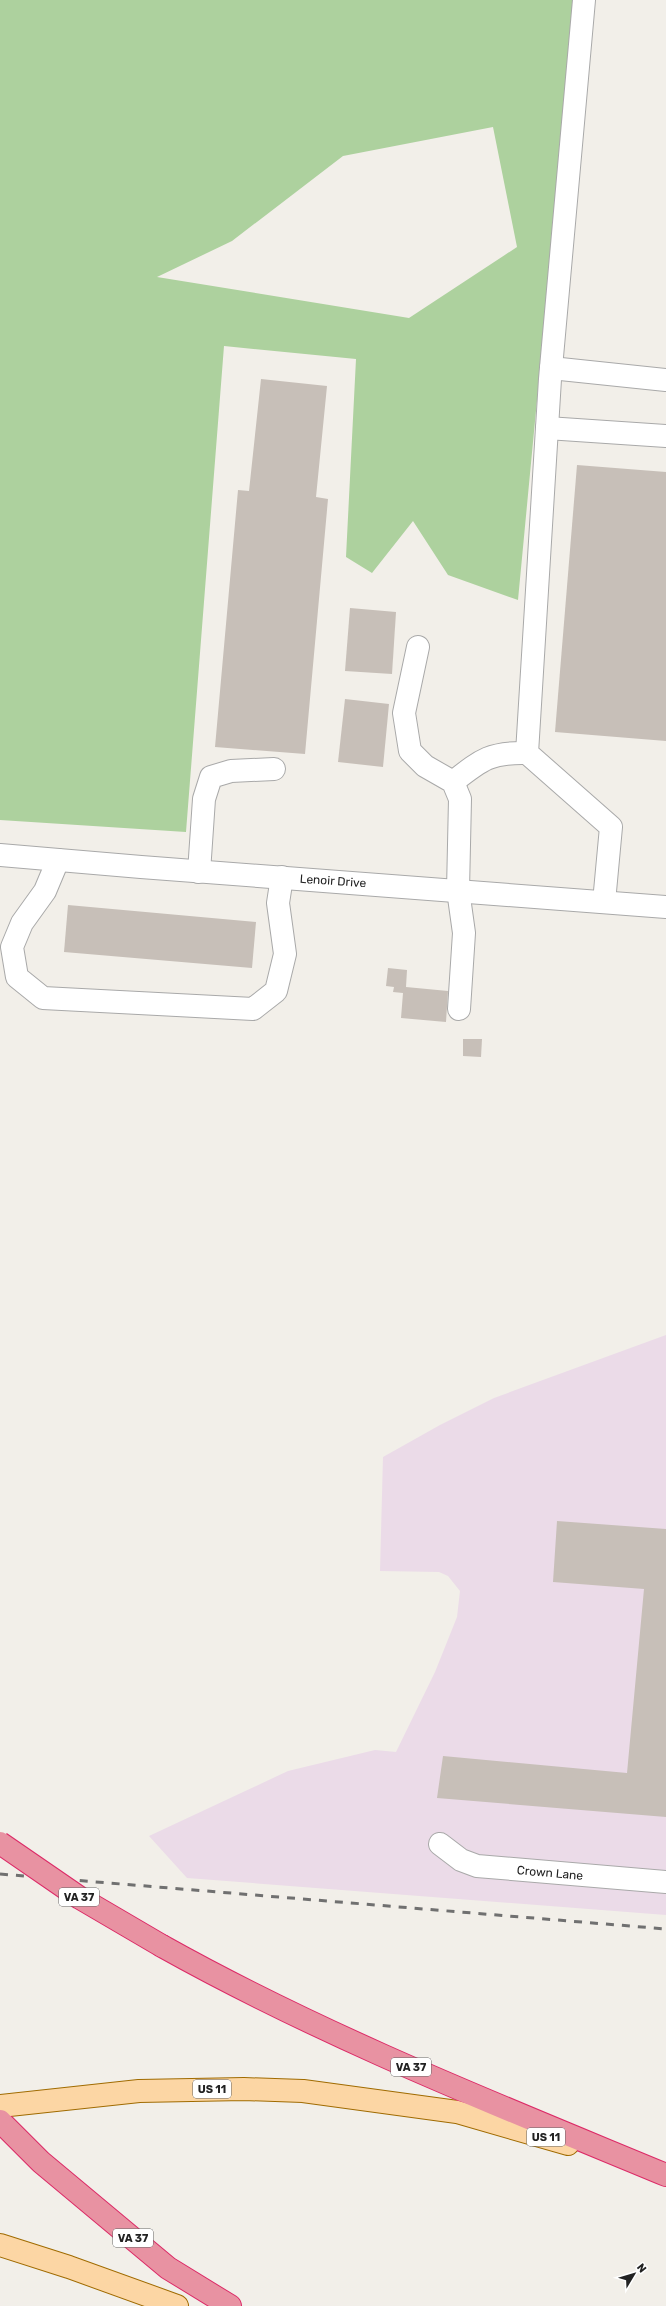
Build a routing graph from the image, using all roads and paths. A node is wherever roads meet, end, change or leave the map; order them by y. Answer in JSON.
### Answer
{"nodes":[{"id":1,"x":584,"y":0,"type":"edge"},
{"id":2,"x":551,"y":368,"type":"junction"},
{"id":3,"x":666,"y":380,"type":"edge"},
{"id":4,"x":547,"y":428,"type":"junction"},
{"id":5,"x":666,"y":436,"type":"edge"},
{"id":6,"x":418,"y":647,"type":"dead end"},
{"id":7,"x":526,"y":753,"type":"junction"},
{"id":8,"x":274,"y":770,"type":"dead end"},
{"id":9,"x":453,"y":782,"type":"junction"},
{"id":10,"x":0,"y":855,"type":"edge"},
{"id":11,"x":58,"y":860,"type":"junction"},
{"id":12,"x":199,"y":872,"type":"junction"},
{"id":13,"x":282,"y":878,"type":"junction"},
{"id":14,"x":458,"y":890,"type":"junction"},
{"id":15,"x":604,"y":902,"type":"junction"},
{"id":16,"x":666,"y":907,"type":"edge"},
{"id":17,"x":459,"y":1009,"type":"dead end"},
{"id":18,"x":0,"y":1843,"type":"edge"},
{"id":19,"x":440,"y":1844,"type":"dead end"},
{"id":20,"x":666,"y":1882,"type":"edge"},
{"id":21,"x":0,"y":2106,"type":"edge"},
{"id":22,"x":0,"y":2121,"type":"edge"},
{"id":23,"x":666,"y":2175,"type":"edge"},
{"id":24,"x":0,"y":2246,"type":"edge"},
{"id":25,"x":177,"y":2306,"type":"edge"},
{"id":26,"x":230,"y":2306,"type":"edge"}],
"edges":[{"from":1,"to":2,"type":"street"},
{"from":2,"to":3,"type":"street"},
{"from":2,"to":4,"type":"street"},
{"from":4,"to":5,"type":"street"},
{"from":4,"to":7,"type":"street"},
{"from":6,"to":9,"type":"street"},
{"from":7,"to":9,"type":"street"},
{"from":7,"to":15,"type":"street"},
{"from":8,"to":12,"type":"street"},
{"from":9,"to":14,"type":"street"},
{"from":10,"to":11,"type":"street","name":"Lenoir Drive"},
{"from":11,"to":12,"type":"street","name":"Lenoir Drive"},
{"from":11,"to":13,"type":"street"},
{"from":12,"to":13,"type":"street","name":"Lenoir Drive"},
{"from":13,"to":14,"type":"street","name":"Lenoir Drive"},
{"from":14,"to":15,"type":"street","name":"Lenoir Drive"},
{"from":14,"to":17,"type":"street"},
{"from":15,"to":16,"type":"street","name":"Lenoir Drive"},
{"from":18,"to":23,"type":"highway","number":"VA 37","bridge":true},
{"from":19,"to":20,"type":"street","name":"Crown Lane"},
{"from":21,"to":23,"type":"main road","number":"US 11"},
{"from":22,"to":26,"type":"highway","number":"VA 37"},
{"from":24,"to":25,"type":"main road"}]}
